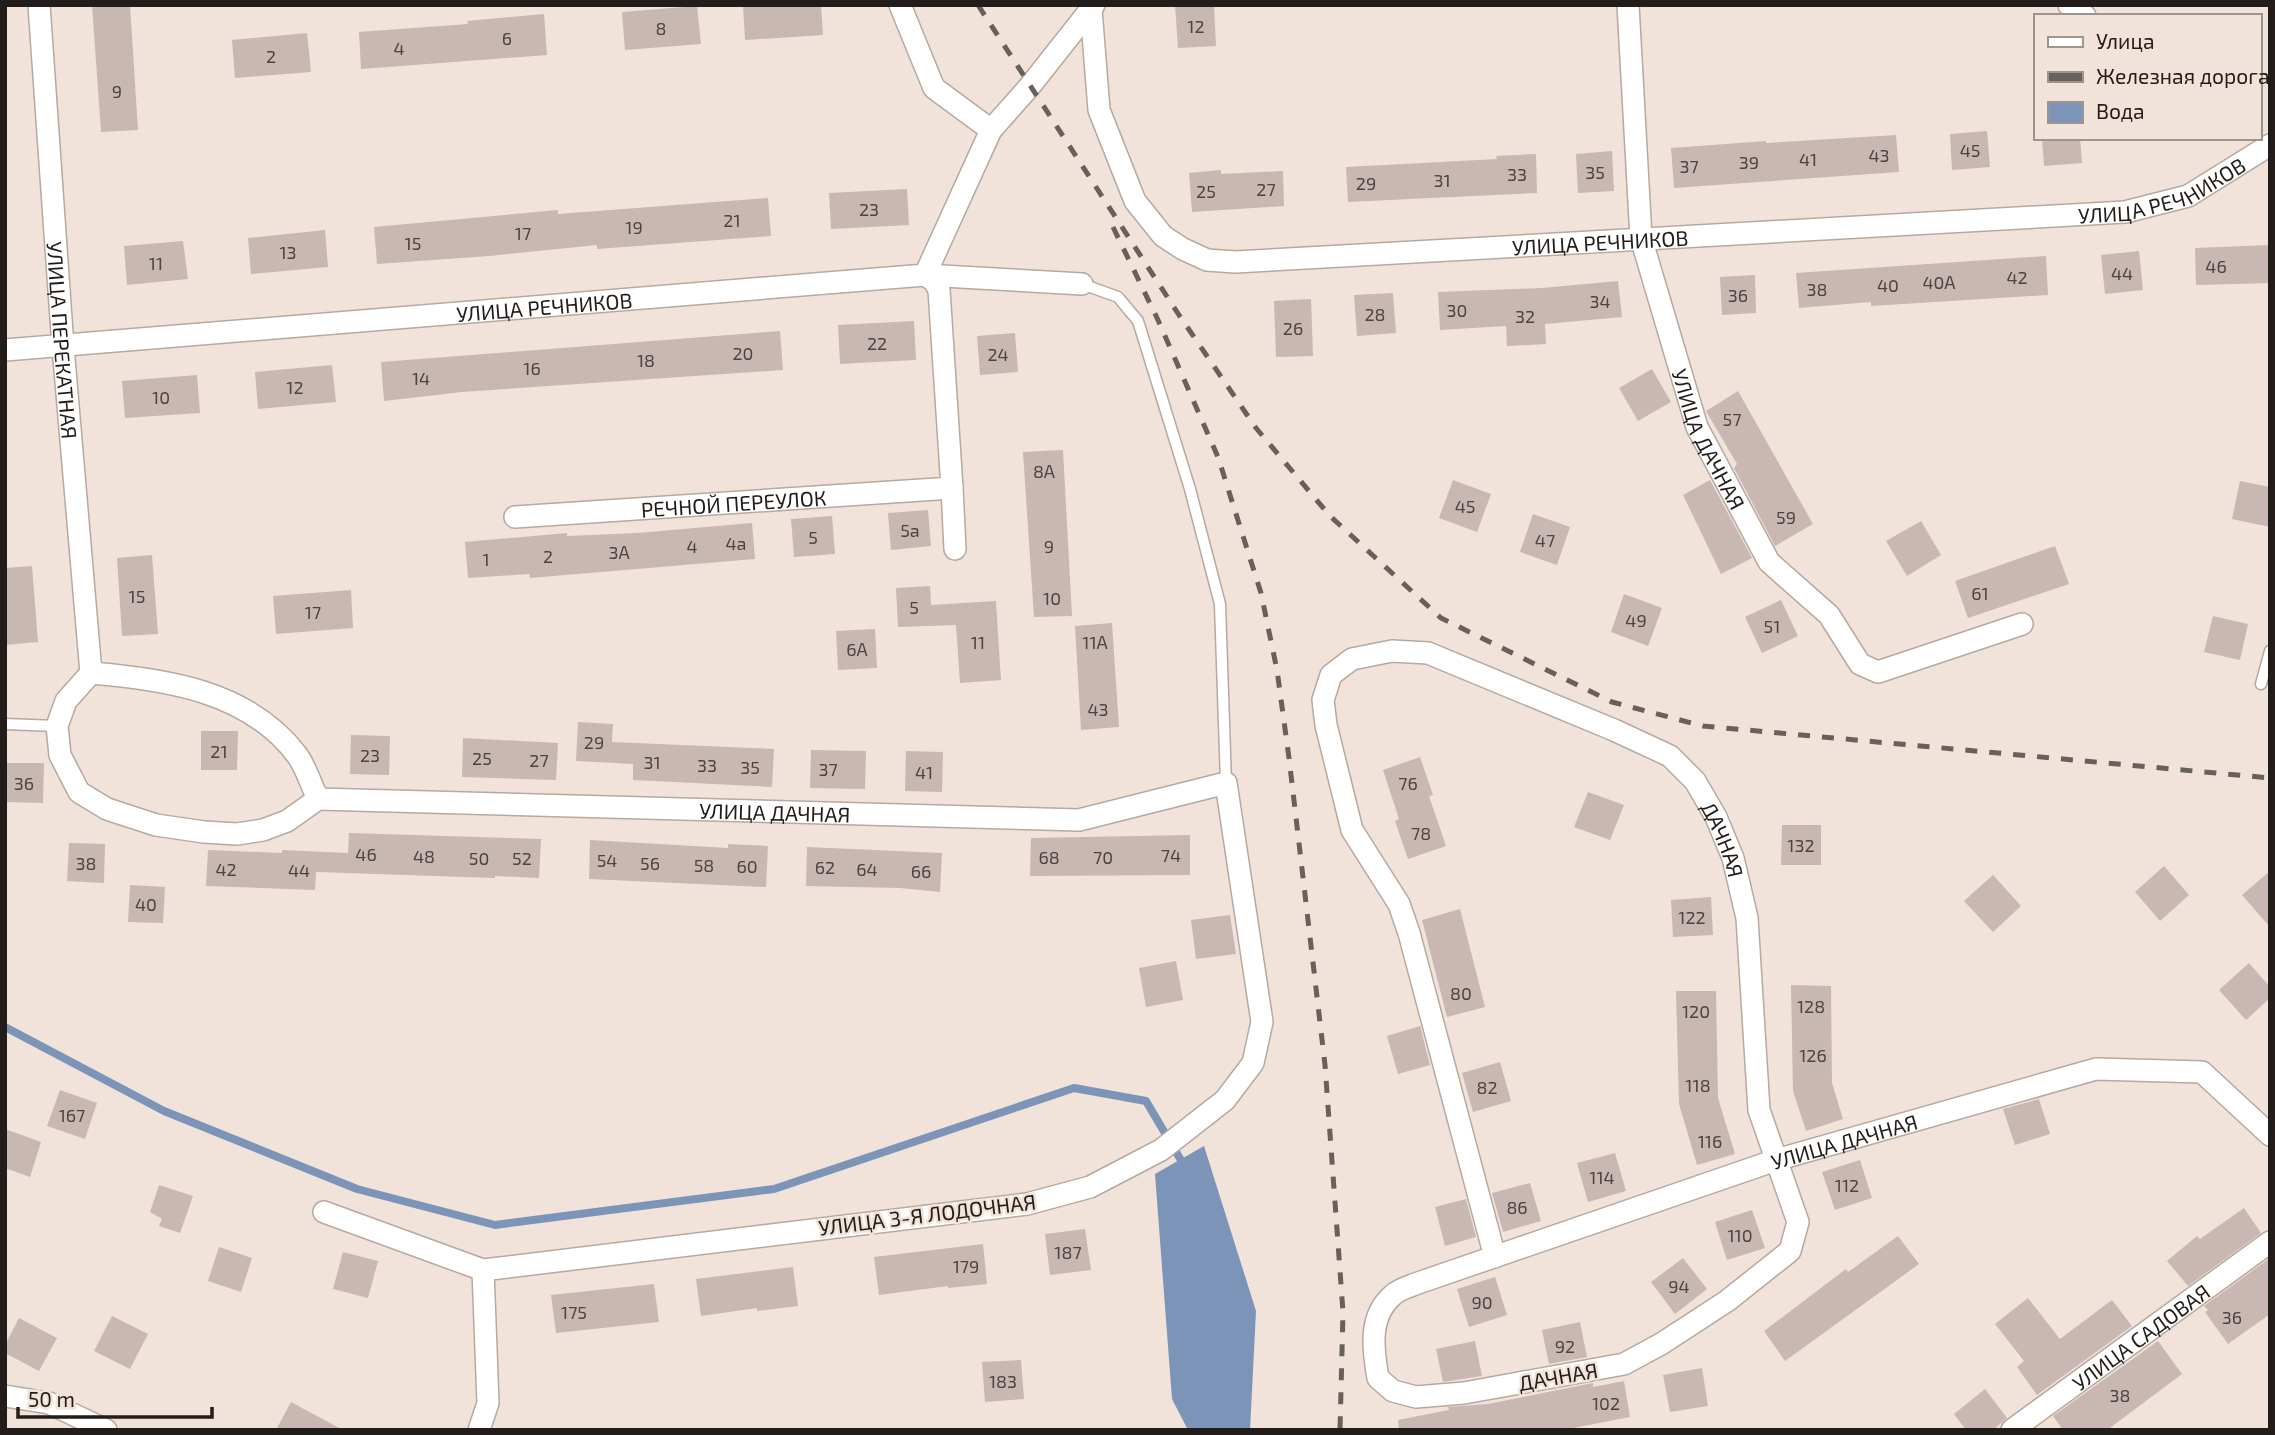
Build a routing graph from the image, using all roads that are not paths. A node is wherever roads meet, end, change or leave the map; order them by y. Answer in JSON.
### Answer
{"nodes":[{"id":1,"x":39,"y":5,"type":"edge"},
{"id":2,"x":900,"y":5,"type":"edge"},
{"id":3,"x":1628,"y":5,"type":"edge"},
{"id":4,"x":1090,"y":7,"type":"edge"},
{"id":5,"x":991,"y":130,"type":"junction"},
{"id":6,"x":2270,"y":145,"type":"edge"},
{"id":7,"x":1641,"y":238,"type":"junction"},
{"id":8,"x":925,"y":275,"type":"junction"},
{"id":9,"x":1082,"y":284,"type":"joint"},
{"id":10,"x":63,"y":347,"type":"junction"},
{"id":11,"x":5,"y":350,"type":"edge"},
{"id":12,"x":952,"y":488,"type":"junction"},
{"id":13,"x":515,"y":517,"type":"dead end"},
{"id":14,"x":955,"y":549,"type":"dead end"},
{"id":15,"x":2022,"y":624,"type":"dead end"},
{"id":16,"x":2270,"y":651,"type":"edge"},
{"id":17,"x":92,"y":673,"type":"junction"},
{"id":18,"x":2261,"y":684,"type":"dead end"},
{"id":19,"x":5,"y":724,"type":"edge"},
{"id":20,"x":57,"y":726,"type":"junction"},
{"id":21,"x":1226,"y":783,"type":"junction"},
{"id":22,"x":318,"y":799,"type":"junction"},
{"id":23,"x":2270,"y":1135,"type":"edge"},
{"id":24,"x":1776,"y":1160,"type":"junction"},
{"id":25,"x":324,"y":1212,"type":"dead end"},
{"id":26,"x":2270,"y":1242,"type":"edge"},
{"id":27,"x":1495,"y":1256,"type":"junction"},
{"id":28,"x":483,"y":1270,"type":"junction"},
{"id":29,"x":5,"y":1396,"type":"edge"},
{"id":30,"x":106,"y":1430,"type":"edge"},
{"id":31,"x":479,"y":1430,"type":"edge"},
{"id":32,"x":2012,"y":1430,"type":"edge"}],
"edges":[{"from":1,"to":10,"type":"street","name":"УЛИЦА ПЕРЕКАТНАЯ"},
{"from":2,"to":5,"type":"street"},
{"from":3,"to":7,"type":"street","name":"УЛИЦА ДАЧНАЯ"},
{"from":4,"to":5,"type":"street"},
{"from":4,"to":7,"type":"street","name":"УЛИЦА РЕЧНИКОВ"},
{"from":5,"to":8,"type":"street"},
{"from":6,"to":7,"type":"street","name":"УЛИЦА РЕЧНИКОВ"},
{"from":7,"to":15,"type":"street","name":"УЛИЦА ДАЧНАЯ"},
{"from":8,"to":9,"type":"street","name":"УЛИЦА РЕЧНИКОВ"},
{"from":8,"to":10,"type":"street","name":"УЛИЦА РЕЧНИКОВ"},
{"from":8,"to":12,"type":"street"},
{"from":9,"to":21,"type":"lane"},
{"from":10,"to":11,"type":"street","name":"УЛИЦА РЕЧНИКОВ"},
{"from":10,"to":17,"type":"street","name":"УЛИЦА ПЕРЕКАТНАЯ"},
{"from":12,"to":13,"type":"street","name":"РЕЧНОЙ ПЕРЕУЛОК"},
{"from":12,"to":14,"type":"street"},
{"from":16,"to":18,"type":"lane"},
{"from":17,"to":20,"type":"street"},
{"from":17,"to":22,"type":"street"},
{"from":19,"to":20,"type":"lane"},
{"from":20,"to":22,"type":"street"},
{"from":21,"to":22,"type":"street","name":"УЛИЦА ДАЧНАЯ"},
{"from":21,"to":28,"type":"street","name":"УЛИЦА 3-Я ЛОДОЧНАЯ"},
{"from":23,"to":24,"type":"street","name":"УЛИЦА ДАЧНАЯ"},
{"from":24,"to":27,"type":"street","name":"УЛИЦА ДАЧНАЯ"},
{"from":24,"to":27,"type":"street","name":"ДАЧНАЯ"},
{"from":24,"to":27,"type":"street","name":"ДАЧНАЯ"},
{"from":25,"to":28,"type":"street","name":"УЛИЦА 3-Я ЛОДОЧНАЯ"},
{"from":26,"to":32,"type":"street","name":"УЛИЦА САДОВАЯ"},
{"from":28,"to":31,"type":"street"},
{"from":29,"to":30,"type":"street"}]}
